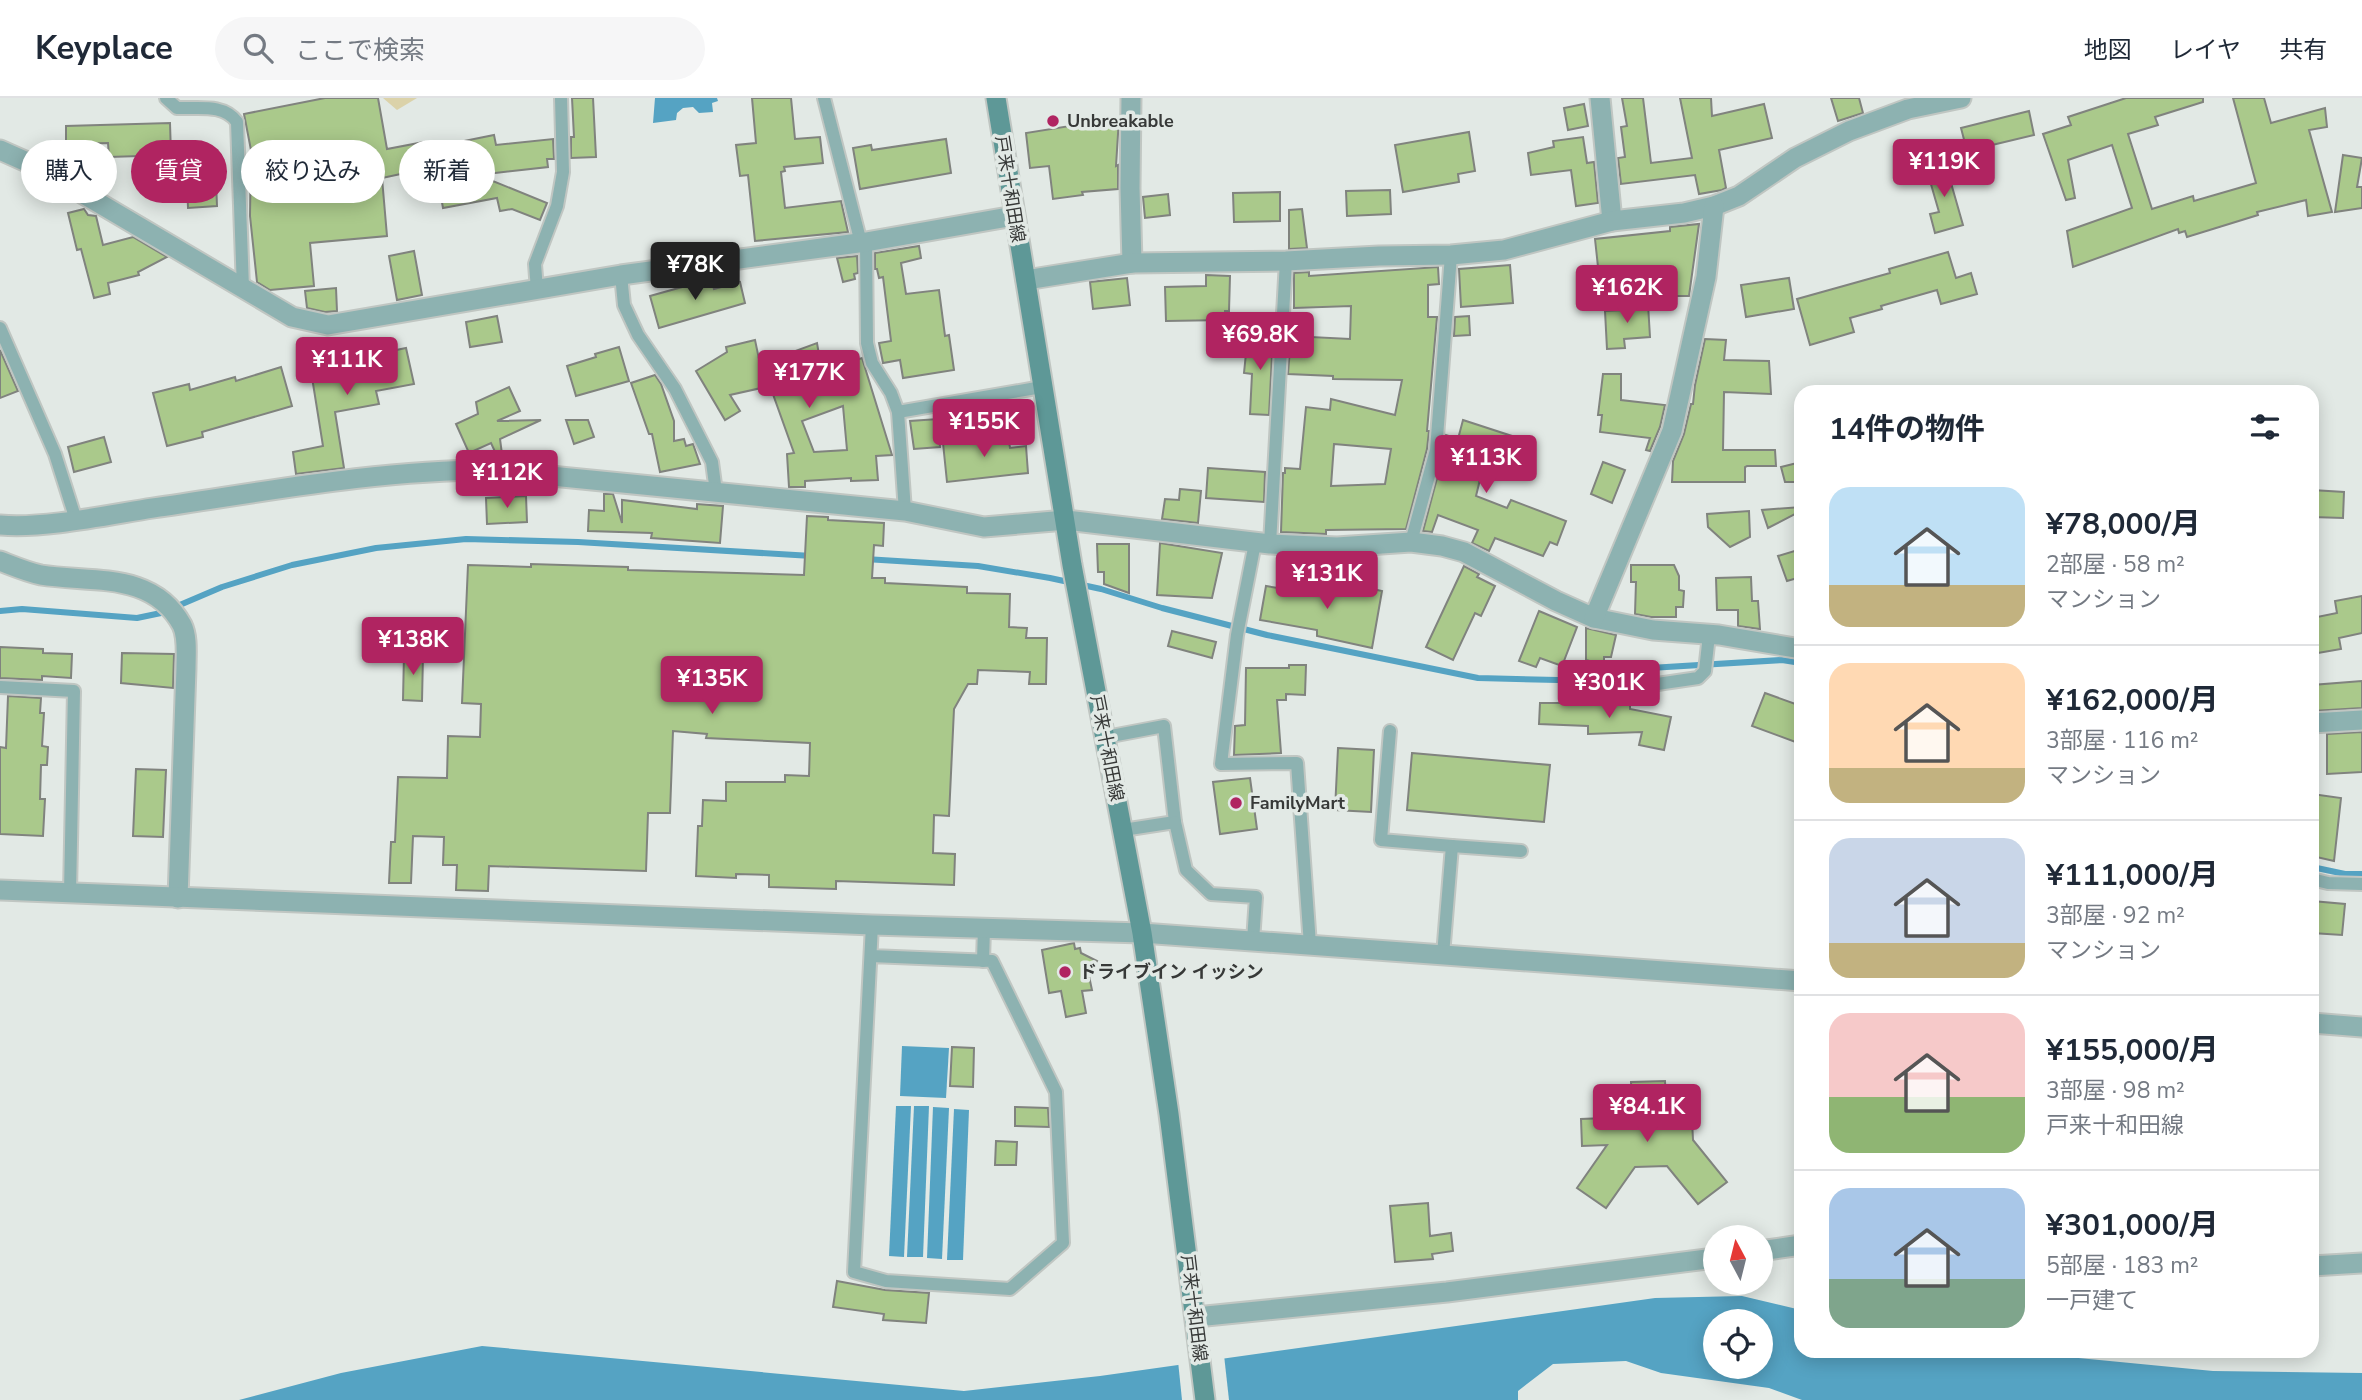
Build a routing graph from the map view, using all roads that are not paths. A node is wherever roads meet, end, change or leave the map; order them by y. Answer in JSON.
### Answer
{"nodes":[{"id":1,"x":166,"y":98,"type":"edge"},
{"id":2,"x":561,"y":98,"type":"edge"},
{"id":3,"x":824,"y":98,"type":"edge"},
{"id":4,"x":996,"y":98,"type":"edge"},
{"id":5,"x":1131,"y":98,"type":"edge"},
{"id":6,"x":1600,"y":98,"type":"edge"},
{"id":7,"x":1961,"y":98,"type":"edge"},
{"id":8,"x":0,"y":150,"type":"edge"},
{"id":9,"x":1714,"y":206,"type":"junction"},
{"id":10,"x":1014,"y":216,"type":"junction"},
{"id":11,"x":1612,"y":220,"type":"junction"},
{"id":12,"x":864,"y":242,"type":"junction"},
{"id":13,"x":1451,"y":255,"type":"junction"},
{"id":14,"x":1286,"y":261,"type":"junction"},
{"id":15,"x":1132,"y":263,"type":"junction"},
{"id":16,"x":621,"y":275,"type":"junction"},
{"id":17,"x":1026,"y":280,"type":"junction"},
{"id":18,"x":243,"y":289,"type":"junction"},
{"id":19,"x":537,"y":290,"type":"junction"},
{"id":20,"x":0,"y":328,"type":"edge"},
{"id":21,"x":1042,"y":387,"type":"junction"},
{"id":22,"x":898,"y":412,"type":"junction"},
{"id":23,"x":716,"y":492,"type":"junction"},
{"id":24,"x":905,"y":510,"type":"junction"},
{"id":25,"x":76,"y":520,"type":"junction"},
{"id":26,"x":1066,"y":520,"type":"junction"},
{"id":27,"x":0,"y":525,"type":"edge"},
{"id":28,"x":1411,"y":542,"type":"junction"},
{"id":29,"x":1263,"y":543,"type":"junction"},
{"id":30,"x":0,"y":561,"type":"edge"},
{"id":31,"x":1594,"y":618,"type":"junction"},
{"id":32,"x":1709,"y":635,"type":"junction"},
{"id":33,"x":1794,"y":648,"type":"edge"},
{"id":34,"x":0,"y":687,"type":"edge"},
{"id":35,"x":1637,"y":687,"type":"dead end"},
{"id":36,"x":2362,"y":720,"type":"edge"},
{"id":37,"x":2319,"y":723,"type":"edge"},
{"id":38,"x":1390,"y":731,"type":"dead end"},
{"id":39,"x":1106,"y":737,"type":"junction"},
{"id":40,"x":1175,"y":822,"type":"junction"},
{"id":41,"x":1123,"y":830,"type":"junction"},
{"id":42,"x":1452,"y":846,"type":"junction"},
{"id":43,"x":1521,"y":851,"type":"dead end"},
{"id":44,"x":2319,"y":881,"type":"edge"},
{"id":45,"x":2362,"y":884,"type":"edge"},
{"id":46,"x":0,"y":890,"type":"edge"},
{"id":47,"x":70,"y":893,"type":"junction"},
{"id":48,"x":178,"y":898,"type":"junction"},
{"id":49,"x":872,"y":925,"type":"junction"},
{"id":50,"x":984,"y":928,"type":"junction"},
{"id":51,"x":1142,"y":933,"type":"junction"},
{"id":52,"x":1253,"y":941,"type":"junction"},
{"id":53,"x":1310,"y":945,"type":"junction"},
{"id":54,"x":1443,"y":955,"type":"junction"},
{"id":55,"x":870,"y":956,"type":"junction"},
{"id":56,"x":983,"y":961,"type":"junction"},
{"id":57,"x":1794,"y":980,"type":"edge"},
{"id":58,"x":2319,"y":1024,"type":"edge"},
{"id":59,"x":2362,"y":1027,"type":"edge"},
{"id":60,"x":1794,"y":1246,"type":"edge"},
{"id":61,"x":1773,"y":1249,"type":"edge"},
{"id":62,"x":1703,"y":1260,"type":"edge"},
{"id":63,"x":2362,"y":1263,"type":"edge"},
{"id":64,"x":2319,"y":1266,"type":"edge"},
{"id":65,"x":1197,"y":1323,"type":"junction"},
{"id":66,"x":1205,"y":1400,"type":"edge"}],
"edges":[{"from":1,"to":18,"type":"lane"},
{"from":2,"to":19,"type":"lane"},
{"from":3,"to":12,"type":"lane"},
{"from":4,"to":10,"type":"main road","name":"戸来十和田線"},
{"from":5,"to":15,"type":"street"},
{"from":6,"to":11,"type":"street"},
{"from":7,"to":9,"type":"street"},
{"from":8,"to":18,"type":"street"},
{"from":9,"to":11,"type":"street"},
{"from":9,"to":31,"type":"street"},
{"from":10,"to":12,"type":"street"},
{"from":10,"to":17,"type":"main road","name":"戸来十和田線"},
{"from":11,"to":13,"type":"street"},
{"from":12,"to":16,"type":"street"},
{"from":12,"to":22,"type":"lane"},
{"from":13,"to":14,"type":"street"},
{"from":13,"to":28,"type":"lane"},
{"from":14,"to":15,"type":"street"},
{"from":14,"to":29,"type":"lane"},
{"from":15,"to":17,"type":"street"},
{"from":16,"to":19,"type":"street"},
{"from":16,"to":23,"type":"lane"},
{"from":17,"to":21,"type":"main road","name":"戸来十和田線"},
{"from":18,"to":19,"type":"street"},
{"from":20,"to":25,"type":"lane"},
{"from":21,"to":22,"type":"lane"},
{"from":21,"to":26,"type":"main road","name":"戸来十和田線"},
{"from":22,"to":24,"type":"lane"},
{"from":23,"to":24,"type":"street"},
{"from":23,"to":25,"type":"street"},
{"from":24,"to":26,"type":"street"},
{"from":25,"to":27,"type":"street"},
{"from":26,"to":29,"type":"street"},
{"from":26,"to":39,"type":"main road","name":"戸来十和田線"},
{"from":28,"to":29,"type":"street"},
{"from":28,"to":31,"type":"street"},
{"from":29,"to":53,"type":"lane"},
{"from":30,"to":48,"type":"street"},
{"from":31,"to":32,"type":"street"},
{"from":32,"to":33,"type":"street"},
{"from":32,"to":35,"type":"lane"},
{"from":34,"to":47,"type":"lane"},
{"from":36,"to":37,"type":"street"},
{"from":38,"to":42,"type":"lane"},
{"from":39,"to":40,"type":"lane"},
{"from":39,"to":41,"type":"main road","name":"戸来十和田線"},
{"from":40,"to":41,"type":"lane"},
{"from":40,"to":52,"type":"lane"},
{"from":41,"to":51,"type":"main road","name":"戸来十和田線"},
{"from":42,"to":43,"type":"lane"},
{"from":42,"to":54,"type":"lane"},
{"from":44,"to":45,"type":"lane"},
{"from":46,"to":47,"type":"street"},
{"from":47,"to":48,"type":"street"},
{"from":48,"to":49,"type":"street"},
{"from":49,"to":50,"type":"street"},
{"from":49,"to":55,"type":"lane"},
{"from":50,"to":51,"type":"street"},
{"from":50,"to":56,"type":"lane"},
{"from":51,"to":52,"type":"street"},
{"from":51,"to":65,"type":"main road","name":"戸来十和田線"},
{"from":52,"to":53,"type":"street"},
{"from":53,"to":54,"type":"street"},
{"from":54,"to":57,"type":"street"},
{"from":55,"to":56,"type":"lane"},
{"from":55,"to":56,"type":"lane"},
{"from":58,"to":59,"type":"street"},
{"from":60,"to":61,"type":"street"},
{"from":62,"to":65,"type":"street"},
{"from":63,"to":64,"type":"street"},
{"from":65,"to":66,"type":"main road","name":"戸来十和田線"}]}
